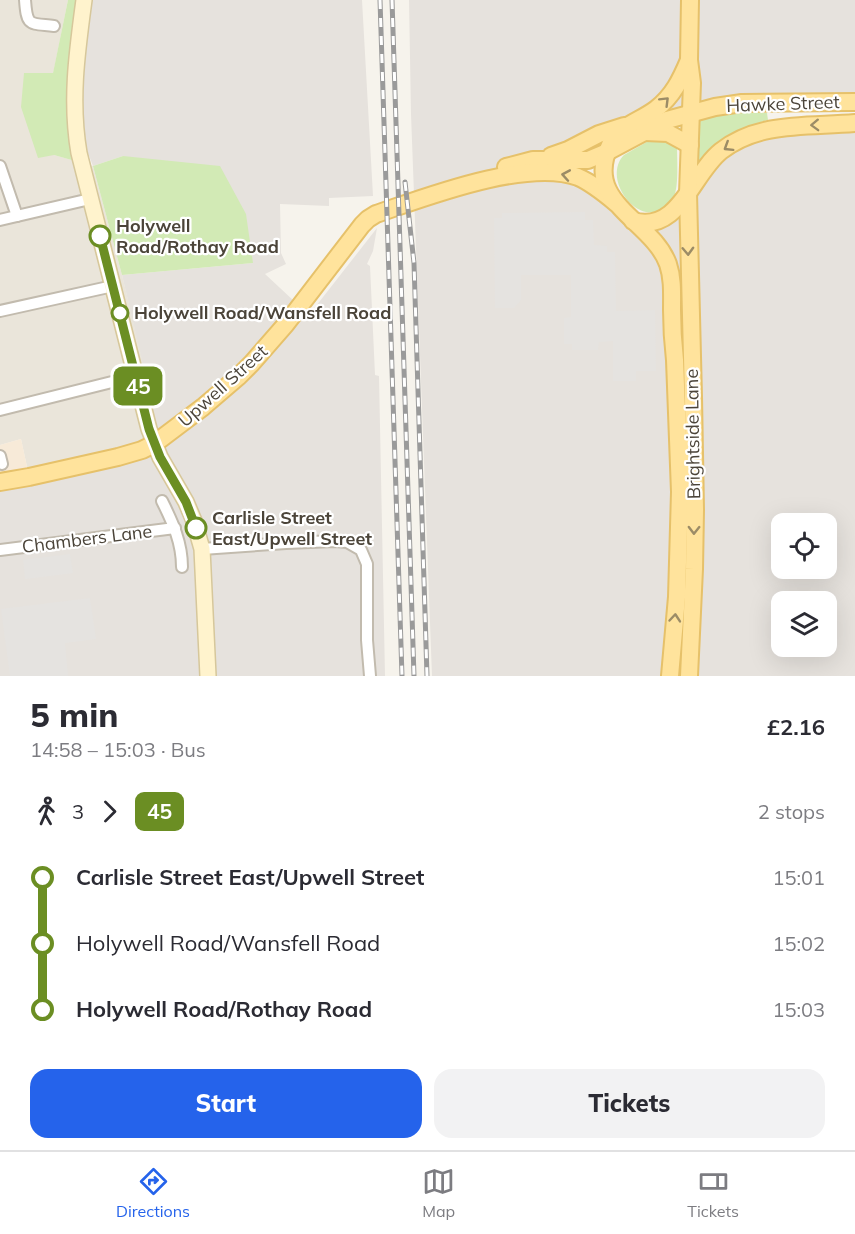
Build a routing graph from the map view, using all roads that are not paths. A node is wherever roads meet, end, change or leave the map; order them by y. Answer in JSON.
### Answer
{"nodes":[{"id":1,"x":25,"y":0,"type":"edge"},
{"id":2,"x":84,"y":0,"type":"edge"},
{"id":3,"x":690,"y":0,"type":"edge"},
{"id":4,"x":54,"y":26,"type":"dead end"},
{"id":5,"x":689,"y":60,"type":"junction"},
{"id":6,"x":855,"y":102,"type":"edge"},
{"id":7,"x":691,"y":112,"type":"junction"},
{"id":8,"x":855,"y":123,"type":"edge"},
{"id":9,"x":637,"y":128,"type":"junction"},
{"id":10,"x":690,"y":145,"type":"junction"},
{"id":11,"x":607,"y":152,"type":"junction"},
{"id":12,"x":533,"y":160,"type":"junction"},
{"id":13,"x":0,"y":166,"type":"edge"},
{"id":14,"x":461,"y":187,"type":"junction"},
{"id":15,"x":688,"y":193,"type":"junction"},
{"id":16,"x":90,"y":199,"type":"junction"},
{"id":17,"x":616,"y":203,"type":"junction"},
{"id":18,"x":17,"y":216,"type":"junction"},
{"id":19,"x":0,"y":220,"type":"edge"},
{"id":20,"x":633,"y":221,"type":"junction"},
{"id":21,"x":113,"y":286,"type":"junction"},
{"id":22,"x":0,"y":311,"type":"edge"},
{"id":23,"x":136,"y":376,"type":"junction"},
{"id":24,"x":0,"y":411,"type":"edge"},
{"id":25,"x":154,"y":444,"type":"junction"},
{"id":26,"x":0,"y":482,"type":"edge"},
{"id":27,"x":162,"y":501,"type":"dead end"},
{"id":28,"x":175,"y":528,"type":"junction"},
{"id":29,"x":202,"y":549,"type":"junction"},
{"id":30,"x":0,"y":550,"type":"edge"},
{"id":31,"x":182,"y":567,"type":"dead end"},
{"id":32,"x":208,"y":676,"type":"edge"},
{"id":33,"x":370,"y":676,"type":"edge"},
{"id":34,"x":670,"y":676,"type":"edge"},
{"id":35,"x":690,"y":676,"type":"edge"}],
"edges":[{"from":1,"to":4,"type":"street"},
{"from":2,"to":16,"type":"main road"},
{"from":3,"to":5,"type":"main road"},
{"from":5,"to":7,"type":"main road"},
{"from":9,"to":5,"type":"main road","one_way":true},
{"from":6,"to":7,"type":"main road","name":"Hawke Street"},
{"from":7,"to":9,"type":"main road","name":"Hawke Street"},
{"from":7,"to":10,"type":"main road"},
{"from":8,"to":15,"type":"main road","name":"Hawke Street","one_way":true},
{"from":9,"to":10,"type":"main road"},
{"from":9,"to":11,"type":"main road"},
{"from":9,"to":12,"type":"main road"},
{"from":10,"to":15,"type":"main road"},
{"from":11,"to":12,"type":"main road","name":"Upwell Street"},
{"from":11,"to":17,"type":"main road"},
{"from":12,"to":14,"type":"main road","name":"Upwell Street"},
{"from":13,"to":18,"type":"street"},
{"from":17,"to":14,"type":"main road","name":"Upwell Street","one_way":true},
{"from":14,"to":25,"type":"main road","name":"Upwell Street"},
{"from":15,"to":20,"type":"main road"},
{"from":15,"to":35,"type":"main road","name":"Brightside Lane","one_way":true},
{"from":16,"to":18,"type":"street"},
{"from":16,"to":21,"type":"main road"},
{"from":17,"to":20,"type":"main road"},
{"from":18,"to":19,"type":"street"},
{"from":34,"to":20,"type":"main road","name":"Brightside Lane","one_way":true},
{"from":21,"to":22,"type":"street"},
{"from":21,"to":23,"type":"main road"},
{"from":23,"to":24,"type":"street"},
{"from":23,"to":25,"type":"main road"},
{"from":25,"to":26,"type":"main road","name":"Upwell Street"},
{"from":25,"to":29,"type":"main road"},
{"from":27,"to":28,"type":"street","name":"Chambers Lane"},
{"from":28,"to":30,"type":"street","name":"Chambers Lane"},
{"from":28,"to":31,"type":"street","name":"Chambers Lane"},
{"from":29,"to":32,"type":"main road"},
{"from":29,"to":33,"type":"street"}]}
